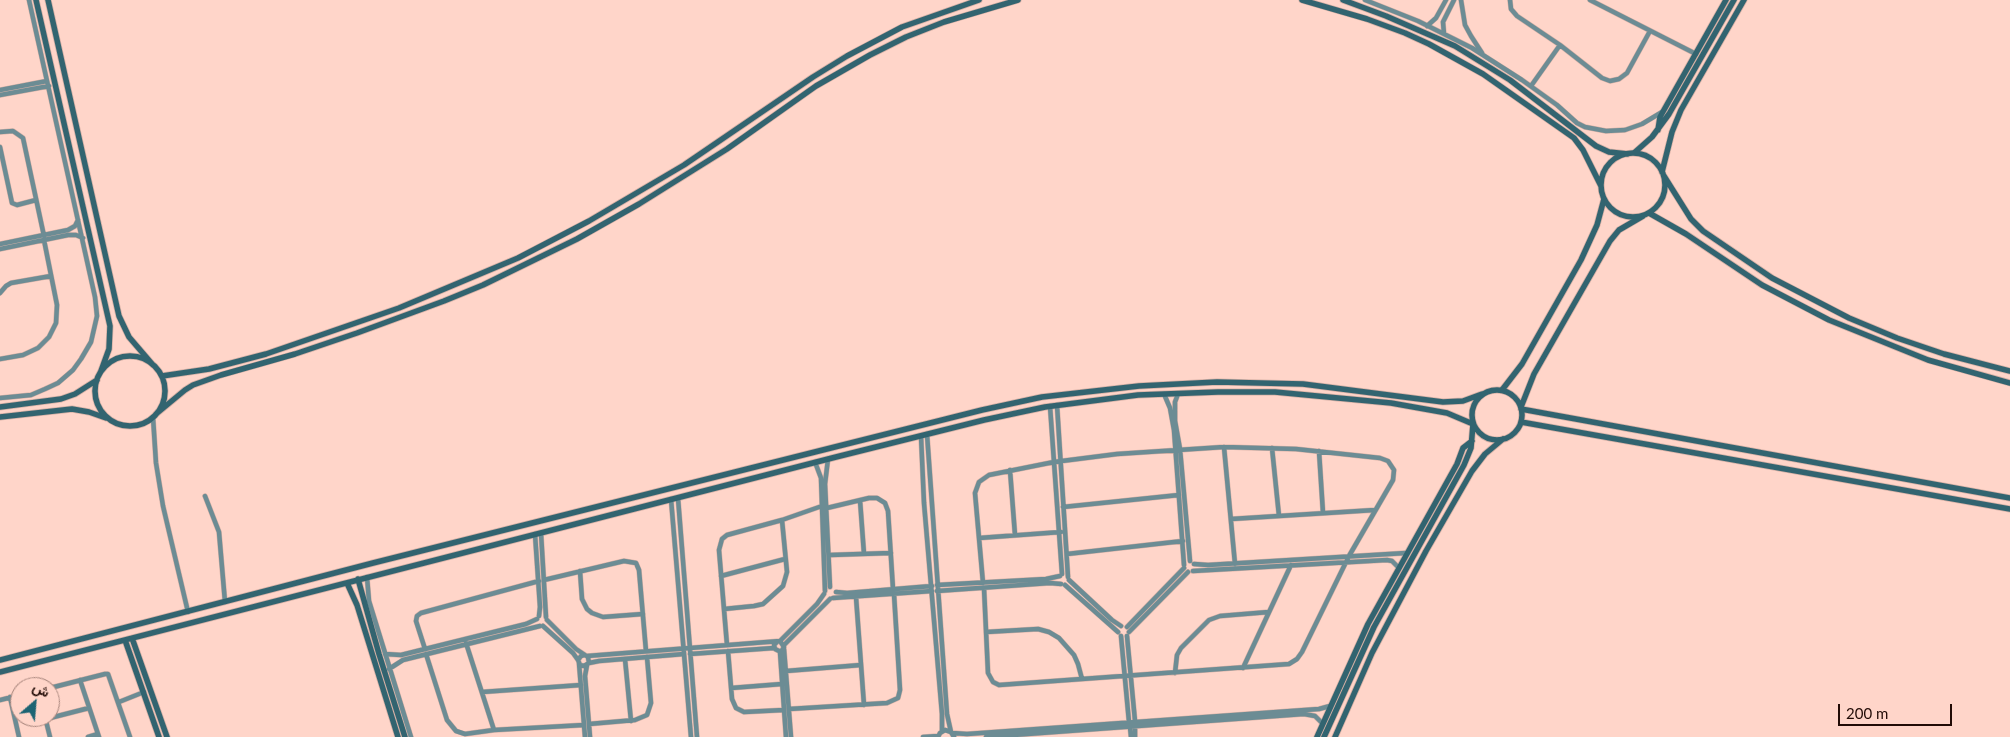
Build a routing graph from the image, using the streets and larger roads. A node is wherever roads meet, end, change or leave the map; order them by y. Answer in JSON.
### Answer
{"nodes":[{"id":1,"x":29,"y":0,"type":"edge"},
{"id":2,"x":36,"y":0,"type":"edge"},
{"id":3,"x":48,"y":0,"type":"edge"},
{"id":4,"x":978,"y":0,"type":"edge"},
{"id":5,"x":1018,"y":0,"type":"edge"},
{"id":6,"x":1302,"y":0,"type":"edge"},
{"id":7,"x":1343,"y":0,"type":"edge"},
{"id":8,"x":1366,"y":0,"type":"edge"},
{"id":9,"x":1446,"y":0,"type":"edge"},
{"id":10,"x":1454,"y":0,"type":"edge"},
{"id":11,"x":1462,"y":0,"type":"edge"},
{"id":12,"x":1510,"y":0,"type":"edge"},
{"id":13,"x":1590,"y":0,"type":"edge"},
{"id":14,"x":1726,"y":0,"type":"edge"},
{"id":15,"x":1734,"y":0,"type":"edge"},
{"id":16,"x":1744,"y":0,"type":"edge"},
{"id":17,"x":1438,"y":16,"type":"junction"},
{"id":18,"x":1444,"y":20,"type":"junction"},
{"id":19,"x":1427,"y":26,"type":"junction"},
{"id":20,"x":1650,"y":31,"type":"junction"},
{"id":21,"x":1444,"y":34,"type":"junction"},
{"id":22,"x":1560,"y":44,"type":"junction"},
{"id":23,"x":1696,"y":54,"type":"junction"},
{"id":24,"x":1485,"y":56,"type":"junction"},
{"id":25,"x":48,"y":83,"type":"junction"},
{"id":26,"x":1531,"y":86,"type":"junction"},
{"id":27,"x":0,"y":90,"type":"edge"},
{"id":28,"x":0,"y":95,"type":"edge"},
{"id":29,"x":1663,"y":112,"type":"junction"},
{"id":30,"x":1562,"y":119,"type":"junction"},
{"id":31,"x":1664,"y":122,"type":"junction"},
{"id":32,"x":1556,"y":125,"type":"junction"},
{"id":33,"x":1575,"y":126,"type":"junction"},
{"id":34,"x":1674,"y":128,"type":"junction"},
{"id":35,"x":1658,"y":130,"type":"junction"},
{"id":36,"x":0,"y":132,"type":"edge"},
{"id":37,"x":0,"y":147,"type":"edge"},
{"id":38,"x":1631,"y":154,"type":"junction"},
{"id":39,"x":1663,"y":174,"type":"junction"},
{"id":40,"x":1595,"y":175,"type":"junction"},
{"id":41,"x":1601,"y":186,"type":"junction"},
{"id":42,"x":1604,"y":199,"type":"junction"},
{"id":43,"x":36,"y":200,"type":"junction"},
{"id":44,"x":1646,"y":215,"type":"junction"},
{"id":45,"x":1600,"y":217,"type":"junction"},
{"id":46,"x":78,"y":219,"type":"junction"},
{"id":47,"x":1703,"y":231,"type":"junction"},
{"id":48,"x":44,"y":238,"type":"junction"},
{"id":49,"x":83,"y":238,"type":"junction"},
{"id":50,"x":1694,"y":240,"type":"junction"},
{"id":51,"x":0,"y":244,"type":"edge"},
{"id":52,"x":0,"y":249,"type":"edge"},
{"id":53,"x":51,"y":276,"type":"junction"},
{"id":54,"x":0,"y":293,"type":"edge"},
{"id":55,"x":0,"y":359,"type":"edge"},
{"id":56,"x":153,"y":365,"type":"junction"},
{"id":57,"x":101,"y":371,"type":"junction"},
{"id":58,"x":2010,"y":371,"type":"edge"},
{"id":59,"x":162,"y":376,"type":"junction"},
{"id":60,"x":97,"y":380,"type":"junction"},
{"id":61,"x":1196,"y":382,"type":"junction"},
{"id":62,"x":1217,"y":382,"type":"junction"},
{"id":63,"x":2010,"y":383,"type":"edge"},
{"id":64,"x":1502,"y":390,"type":"junction"},
{"id":65,"x":1218,"y":392,"type":"junction"},
{"id":66,"x":1197,"y":393,"type":"junction"},
{"id":67,"x":1164,"y":394,"type":"junction"},
{"id":68,"x":1178,"y":394,"type":"junction"},
{"id":69,"x":1482,"y":394,"type":"junction"},
{"id":70,"x":1403,"y":396,"type":"junction"},
{"id":71,"x":0,"y":398,"type":"edge"},
{"id":72,"x":46,"y":401,"type":"junction"},
{"id":73,"x":1443,"y":402,"type":"junction"},
{"id":74,"x":1057,"y":405,"type":"junction"},
{"id":75,"x":1402,"y":405,"type":"junction"},
{"id":76,"x":1050,"y":406,"type":"junction"},
{"id":77,"x":0,"y":407,"type":"edge"},
{"id":78,"x":1521,"y":408,"type":"junction"},
{"id":79,"x":47,"y":411,"type":"junction"},
{"id":80,"x":1441,"y":412,"type":"junction"},
{"id":81,"x":155,"y":416,"type":"junction"},
{"id":82,"x":0,"y":417,"type":"edge"},
{"id":83,"x":1563,"y":417,"type":"junction"},
{"id":84,"x":111,"y":420,"type":"junction"},
{"id":85,"x":1521,"y":422,"type":"junction"},
{"id":86,"x":1473,"y":424,"type":"junction"},
{"id":87,"x":1561,"y":429,"type":"junction"},
{"id":88,"x":924,"y":435,"type":"junction"},
{"id":89,"x":1502,"y":439,"type":"junction"},
{"id":90,"x":1472,"y":441,"type":"junction"},
{"id":91,"x":853,"y":443,"type":"junction"},
{"id":92,"x":833,"y":447,"type":"junction"},
{"id":93,"x":1224,"y":448,"type":"junction"},
{"id":94,"x":1272,"y":448,"type":"junction"},
{"id":95,"x":1178,"y":449,"type":"junction"},
{"id":96,"x":1319,"y":451,"type":"junction"},
{"id":97,"x":856,"y":452,"type":"junction"},
{"id":98,"x":836,"y":457,"type":"junction"},
{"id":99,"x":828,"y":460,"type":"junction"},
{"id":100,"x":1060,"y":461,"type":"junction"},
{"id":101,"x":815,"y":462,"type":"junction"},
{"id":102,"x":1054,"y":462,"type":"junction"},
{"id":103,"x":1010,"y":470,"type":"junction"},
{"id":104,"x":1906,"y":479,"type":"junction"},
{"id":105,"x":1921,"y":482,"type":"junction"},
{"id":106,"x":1905,"y":491,"type":"junction"},
{"id":107,"x":1919,"y":493,"type":"junction"},
{"id":108,"x":1179,"y":495,"type":"junction"},
{"id":109,"x":205,"y":496,"type":"dead end"},
{"id":110,"x":675,"y":498,"type":"junction"},
{"id":111,"x":2010,"y":498,"type":"edge"},
{"id":112,"x":860,"y":500,"type":"junction"},
{"id":113,"x":824,"y":507,"type":"junction"},
{"id":114,"x":1063,"y":507,"type":"junction"},
{"id":115,"x":1375,"y":510,"type":"junction"},
{"id":116,"x":2010,"y":510,"type":"edge"},
{"id":117,"x":1323,"y":513,"type":"junction"},
{"id":118,"x":1279,"y":516,"type":"junction"},
{"id":119,"x":1231,"y":519,"type":"junction"},
{"id":120,"x":782,"y":520,"type":"junction"},
{"id":121,"x":1060,"y":532,"type":"junction"},
{"id":122,"x":538,"y":533,"type":"junction"},
{"id":123,"x":1015,"y":535,"type":"junction"},
{"id":124,"x":474,"y":538,"type":"junction"},
{"id":125,"x":826,"y":538,"type":"junction"},
{"id":126,"x":979,"y":538,"type":"junction"},
{"id":127,"x":1183,"y":540,"type":"junction"},
{"id":128,"x":454,"y":543,"type":"junction"},
{"id":129,"x":477,"y":549,"type":"junction"},
{"id":130,"x":891,"y":553,"type":"junction"},
{"id":131,"x":1406,"y":553,"type":"junction"},
{"id":132,"x":456,"y":554,"type":"junction"},
{"id":133,"x":864,"y":554,"type":"junction"},
{"id":134,"x":1067,"y":554,"type":"junction"},
{"id":135,"x":830,"y":556,"type":"junction"},
{"id":136,"x":1349,"y":556,"type":"junction"},
{"id":137,"x":786,"y":559,"type":"junction"},
{"id":138,"x":1346,"y":562,"type":"junction"},
{"id":139,"x":1192,"y":563,"type":"junction"},
{"id":140,"x":1235,"y":564,"type":"junction"},
{"id":141,"x":1399,"y":564,"type":"junction"},
{"id":142,"x":1291,"y":565,"type":"junction"},
{"id":143,"x":1408,"y":566,"type":"junction"},
{"id":144,"x":1187,"y":569,"type":"junction"},
{"id":145,"x":580,"y":571,"type":"junction"},
{"id":146,"x":1061,"y":575,"type":"junction"},
{"id":147,"x":721,"y":576,"type":"junction"},
{"id":148,"x":367,"y":577,"type":"junction"},
{"id":149,"x":1069,"y":578,"type":"junction"},
{"id":150,"x":358,"y":579,"type":"junction"},
{"id":151,"x":541,"y":580,"type":"junction"},
{"id":152,"x":347,"y":583,"type":"junction"},
{"id":153,"x":1063,"y":584,"type":"junction"},
{"id":154,"x":985,"y":585,"type":"junction"},
{"id":155,"x":830,"y":588,"type":"junction"},
{"id":156,"x":935,"y":588,"type":"junction"},
{"id":157,"x":824,"y":592,"type":"junction"},
{"id":158,"x":836,"y":592,"type":"junction"},
{"id":159,"x":894,"y":592,"type":"junction"},
{"id":160,"x":868,"y":594,"type":"junction"},
{"id":161,"x":247,"y":596,"type":"junction"},
{"id":162,"x":856,"y":597,"type":"junction"},
{"id":163,"x":832,"y":599,"type":"junction"},
{"id":164,"x":225,"y":602,"type":"junction"},
{"id":165,"x":1151,"y":607,"type":"junction"},
{"id":166,"x":250,"y":608,"type":"junction"},
{"id":167,"x":724,"y":609,"type":"junction"},
{"id":168,"x":188,"y":612,"type":"junction"},
{"id":169,"x":1269,"y":612,"type":"junction"},
{"id":170,"x":228,"y":613,"type":"junction"},
{"id":171,"x":643,"y":614,"type":"junction"},
{"id":172,"x":538,"y":617,"type":"junction"},
{"id":173,"x":547,"y":619,"type":"junction"},
{"id":174,"x":542,"y":626,"type":"junction"},
{"id":175,"x":1121,"y":626,"type":"junction"},
{"id":176,"x":1128,"y":627,"type":"junction"},
{"id":177,"x":108,"y":632,"type":"junction"},
{"id":178,"x":986,"y":632,"type":"junction"},
{"id":179,"x":1124,"y":634,"type":"junction"},
{"id":180,"x":132,"y":638,"type":"junction"},
{"id":181,"x":125,"y":640,"type":"junction"},
{"id":182,"x":112,"y":643,"type":"junction"},
{"id":183,"x":466,"y":643,"type":"junction"},
{"id":184,"x":781,"y":644,"type":"junction"},
{"id":185,"x":727,"y":648,"type":"junction"},
{"id":186,"x":774,"y":648,"type":"junction"},
{"id":187,"x":686,"y":650,"type":"junction"},
{"id":188,"x":426,"y":652,"type":"junction"},
{"id":189,"x":780,"y":652,"type":"junction"},
{"id":190,"x":385,"y":654,"type":"junction"},
{"id":191,"x":647,"y":654,"type":"junction"},
{"id":192,"x":690,"y":654,"type":"junction"},
{"id":193,"x":20,"y":655,"type":"junction"},
{"id":194,"x":586,"y":655,"type":"junction"},
{"id":195,"x":625,"y":659,"type":"junction"},
{"id":196,"x":0,"y":660,"type":"edge"},
{"id":197,"x":579,"y":662,"type":"junction"},
{"id":198,"x":588,"y":664,"type":"junction"},
{"id":199,"x":861,"y":665,"type":"junction"},
{"id":200,"x":23,"y":666,"type":"junction"},
{"id":201,"x":941,"y":667,"type":"junction"},
{"id":202,"x":1244,"y":668,"type":"junction"},
{"id":203,"x":389,"y":669,"type":"junction"},
{"id":204,"x":786,"y":671,"type":"junction"},
{"id":205,"x":0,"y":672,"type":"edge"},
{"id":206,"x":1175,"y":673,"type":"junction"},
{"id":207,"x":1128,"y":676,"type":"junction"},
{"id":208,"x":1082,"y":679,"type":"junction"},
{"id":209,"x":80,"y":680,"type":"junction"},
{"id":210,"x":782,"y":684,"type":"junction"},
{"id":211,"x":60,"y":685,"type":"edge"},
{"id":212,"x":581,"y":685,"type":"junction"},
{"id":213,"x":731,"y":688,"type":"junction"},
{"id":214,"x":144,"y":692,"type":"junction"},
{"id":215,"x":482,"y":692,"type":"junction"},
{"id":216,"x":690,"y":693,"type":"junction"},
{"id":217,"x":10,"y":697,"type":"edge"},
{"id":218,"x":0,"y":700,"type":"edge"},
{"id":219,"x":119,"y":702,"type":"junction"},
{"id":220,"x":864,"y":705,"type":"junction"},
{"id":221,"x":1330,"y":706,"type":"junction"},
{"id":222,"x":89,"y":708,"type":"junction"},
{"id":223,"x":786,"y":710,"type":"junction"},
{"id":224,"x":60,"y":715,"type":"edge"},
{"id":225,"x":1187,"y":720,"type":"junction"},
{"id":226,"x":631,"y":721,"type":"junction"},
{"id":227,"x":1322,"y":723,"type":"junction"},
{"id":228,"x":1132,"y":724,"type":"junction"},
{"id":229,"x":586,"y":725,"type":"junction"},
{"id":230,"x":1072,"y":728,"type":"junction"},
{"id":231,"x":494,"y":730,"type":"junction"},
{"id":232,"x":952,"y":734,"type":"edge"},
{"id":233,"x":940,"y":735,"type":"edge"},
{"id":234,"x":98,"y":736,"type":"edge"},
{"id":235,"x":88,"y":737,"type":"edge"},
{"id":236,"x":130,"y":737,"type":"edge"},
{"id":237,"x":159,"y":737,"type":"edge"},
{"id":238,"x":167,"y":737,"type":"edge"},
{"id":239,"x":398,"y":737,"type":"edge"},
{"id":240,"x":405,"y":737,"type":"edge"},
{"id":241,"x":411,"y":737,"type":"edge"},
{"id":242,"x":585,"y":737,"type":"edge"},
{"id":243,"x":590,"y":737,"type":"edge"},
{"id":244,"x":691,"y":737,"type":"edge"},
{"id":245,"x":697,"y":737,"type":"edge"},
{"id":246,"x":786,"y":737,"type":"edge"},
{"id":247,"x":791,"y":737,"type":"edge"},
{"id":248,"x":923,"y":737,"type":"edge"},
{"id":249,"x":986,"y":737,"type":"edge"},
{"id":250,"x":1131,"y":737,"type":"edge"},
{"id":251,"x":1135,"y":737,"type":"edge"},
{"id":252,"x":1317,"y":737,"type":"edge"},
{"id":253,"x":1324,"y":737,"type":"edge"},
{"id":254,"x":1335,"y":737,"type":"edge"}],
"edges":[{"from":1,"to":25,"type":"street"},
{"from":2,"to":57,"type":"street"},
{"from":3,"to":56,"type":"street"},
{"from":4,"to":59,"type":"street"},
{"from":5,"to":81,"type":"street"},
{"from":6,"to":32,"type":"street"},
{"from":7,"to":30,"type":"street"},
{"from":8,"to":19,"type":"street"},
{"from":9,"to":17,"type":"street"},
{"from":10,"to":18,"type":"street"},
{"from":11,"to":24,"type":"street"},
{"from":12,"to":22,"type":"street"},
{"from":13,"to":20,"type":"street"},
{"from":14,"to":23,"type":"street"},
{"from":15,"to":31,"type":"street"},
{"from":16,"to":34,"type":"street"},
{"from":17,"to":18,"type":"street"},
{"from":17,"to":19,"type":"street"},
{"from":18,"to":21,"type":"street"},
{"from":19,"to":21,"type":"street"},
{"from":20,"to":22,"type":"street"},
{"from":20,"to":23,"type":"street"},
{"from":21,"to":24,"type":"street"},
{"from":22,"to":26,"type":"street"},
{"from":23,"to":29,"type":"street"},
{"from":24,"to":26,"type":"street"},
{"from":25,"to":27,"type":"street"},
{"from":25,"to":28,"type":"street"},
{"from":25,"to":46,"type":"street"},
{"from":26,"to":33,"type":"street"},
{"from":29,"to":33,"type":"street"},
{"from":29,"to":35,"type":"street"},
{"from":30,"to":32,"type":"street"},
{"from":30,"to":33,"type":"street"},
{"from":31,"to":34,"type":"street"},
{"from":31,"to":35,"type":"street"},
{"from":32,"to":40,"type":"street"},
{"from":33,"to":38,"type":"street"},
{"from":34,"to":39,"type":"street"},
{"from":35,"to":38,"type":"street"},
{"from":36,"to":43,"type":"street"},
{"from":37,"to":43,"type":"street"},
{"from":38,"to":39,"type":"street"},
{"from":38,"to":41,"type":"street"},
{"from":39,"to":44,"type":"street"},
{"from":39,"to":47,"type":"street"},
{"from":40,"to":41,"type":"street"},
{"from":40,"to":45,"type":"street"},
{"from":41,"to":42,"type":"street"},
{"from":42,"to":44,"type":"street"},
{"from":42,"to":45,"type":"street"},
{"from":43,"to":48,"type":"street"},
{"from":44,"to":50,"type":"street"},
{"from":44,"to":78,"type":"street"},
{"from":45,"to":64,"type":"street"},
{"from":46,"to":48,"type":"street"},
{"from":46,"to":49,"type":"street"},
{"from":47,"to":50,"type":"street"},
{"from":47,"to":58,"type":"street"},
{"from":48,"to":49,"type":"street"},
{"from":48,"to":51,"type":"street"},
{"from":48,"to":52,"type":"street"},
{"from":48,"to":53,"type":"street"},
{"from":49,"to":71,"type":"street"},
{"from":50,"to":63,"type":"street"},
{"from":53,"to":54,"type":"street"},
{"from":53,"to":55,"type":"street"},
{"from":56,"to":57,"type":"street"},
{"from":56,"to":59,"type":"street"},
{"from":57,"to":60,"type":"street"},
{"from":59,"to":81,"type":"street"},
{"from":60,"to":72,"type":"street"},
{"from":60,"to":84,"type":"street"},
{"from":61,"to":62,"type":"street"},
{"from":61,"to":66,"type":"street"},
{"from":61,"to":91,"type":"street"},
{"from":62,"to":65,"type":"street"},
{"from":62,"to":70,"type":"street"},
{"from":64,"to":69,"type":"street"},
{"from":64,"to":78,"type":"street"},
{"from":65,"to":66,"type":"street"},
{"from":65,"to":75,"type":"street"},
{"from":66,"to":68,"type":"street"},
{"from":67,"to":68,"type":"street"},
{"from":67,"to":74,"type":"street"},
{"from":67,"to":95,"type":"street"},
{"from":68,"to":95,"type":"street"},
{"from":69,"to":73,"type":"street"},
{"from":69,"to":86,"type":"street"},
{"from":70,"to":73,"type":"street"},
{"from":70,"to":75,"type":"street"},
{"from":72,"to":77,"type":"street"},
{"from":72,"to":79,"type":"street"},
{"from":73,"to":80,"type":"street"},
{"from":74,"to":76,"type":"street"},
{"from":74,"to":100,"type":"street"},
{"from":75,"to":80,"type":"street"},
{"from":76,"to":88,"type":"street"},
{"from":76,"to":102,"type":"street"},
{"from":78,"to":83,"type":"street"},
{"from":78,"to":85,"type":"street"},
{"from":79,"to":82,"type":"street"},
{"from":79,"to":84,"type":"street"},
{"from":80,"to":86,"type":"street"},
{"from":81,"to":84,"type":"street"},
{"from":81,"to":168,"type":"street"},
{"from":83,"to":87,"type":"street"},
{"from":83,"to":104,"type":"street"},
{"from":85,"to":87,"type":"street"},
{"from":85,"to":89,"type":"street"},
{"from":86,"to":89,"type":"street"},
{"from":86,"to":90,"type":"street"},
{"from":87,"to":106,"type":"street"},
{"from":88,"to":97,"type":"street"},
{"from":88,"to":156,"type":"street"},
{"from":89,"to":254,"type":"street"},
{"from":90,"to":131,"type":"street"},
{"from":90,"to":143,"type":"street"},
{"from":91,"to":92,"type":"street"},
{"from":91,"to":97,"type":"street"},
{"from":92,"to":98,"type":"street"},
{"from":92,"to":124,"type":"street"},
{"from":93,"to":94,"type":"street"},
{"from":93,"to":95,"type":"street"},
{"from":93,"to":119,"type":"street"},
{"from":94,"to":96,"type":"street"},
{"from":94,"to":118,"type":"street"},
{"from":95,"to":100,"type":"street"},
{"from":95,"to":108,"type":"street"},
{"from":95,"to":139,"type":"street"},
{"from":96,"to":115,"type":"street"},
{"from":96,"to":117,"type":"street"},
{"from":97,"to":98,"type":"street"},
{"from":98,"to":99,"type":"street"},
{"from":99,"to":101,"type":"street"},
{"from":99,"to":113,"type":"street"},
{"from":100,"to":102,"type":"street"},
{"from":100,"to":114,"type":"street"},
{"from":101,"to":110,"type":"street"},
{"from":101,"to":113,"type":"street"},
{"from":102,"to":103,"type":"street"},
{"from":102,"to":121,"type":"street"},
{"from":103,"to":123,"type":"street"},
{"from":103,"to":126,"type":"street"},
{"from":104,"to":105,"type":"street"},
{"from":104,"to":106,"type":"street"},
{"from":105,"to":107,"type":"street"},
{"from":105,"to":111,"type":"street"},
{"from":106,"to":107,"type":"street"},
{"from":107,"to":116,"type":"street"},
{"from":108,"to":114,"type":"street"},
{"from":108,"to":127,"type":"street"},
{"from":109,"to":164,"type":"street"},
{"from":110,"to":122,"type":"street"},
{"from":110,"to":187,"type":"street"},
{"from":112,"to":113,"type":"street"},
{"from":112,"to":130,"type":"street"},
{"from":112,"to":133,"type":"street"},
{"from":113,"to":120,"type":"street"},
{"from":113,"to":125,"type":"street"},
{"from":114,"to":134,"type":"street"},
{"from":115,"to":117,"type":"street"},
{"from":115,"to":136,"type":"street"},
{"from":117,"to":118,"type":"street"},
{"from":118,"to":119,"type":"street"},
{"from":119,"to":140,"type":"street"},
{"from":120,"to":137,"type":"street"},
{"from":120,"to":147,"type":"street"},
{"from":121,"to":123,"type":"street"},
{"from":121,"to":146,"type":"street"},
{"from":122,"to":129,"type":"street"},
{"from":122,"to":151,"type":"street"},
{"from":123,"to":126,"type":"street"},
{"from":124,"to":128,"type":"street"},
{"from":124,"to":129,"type":"street"},
{"from":125,"to":135,"type":"street"},
{"from":125,"to":157,"type":"street"},
{"from":126,"to":154,"type":"street"},
{"from":127,"to":134,"type":"street"},
{"from":127,"to":144,"type":"street"},
{"from":128,"to":132,"type":"street"},
{"from":128,"to":161,"type":"street"},
{"from":129,"to":132,"type":"street"},
{"from":130,"to":133,"type":"street"},
{"from":130,"to":159,"type":"street"},
{"from":131,"to":136,"type":"street"},
{"from":131,"to":141,"type":"street"},
{"from":132,"to":148,"type":"street"},
{"from":133,"to":135,"type":"street"},
{"from":134,"to":149,"type":"street"},
{"from":135,"to":155,"type":"street"},
{"from":136,"to":138,"type":"street"},
{"from":136,"to":140,"type":"street"},
{"from":137,"to":147,"type":"street"},
{"from":137,"to":167,"type":"street"},
{"from":138,"to":141,"type":"street"},
{"from":138,"to":142,"type":"street"},
{"from":138,"to":202,"type":"street"},
{"from":139,"to":140,"type":"street"},
{"from":139,"to":144,"type":"street"},
{"from":139,"to":144,"type":"street"},
{"from":141,"to":143,"type":"street"},
{"from":141,"to":221,"type":"street"},
{"from":142,"to":144,"type":"street"},
{"from":142,"to":169,"type":"street"},
{"from":143,"to":253,"type":"street"},
{"from":144,"to":165,"type":"street"},
{"from":145,"to":151,"type":"street"},
{"from":145,"to":171,"type":"street"},
{"from":145,"to":171,"type":"street"},
{"from":146,"to":149,"type":"street"},
{"from":146,"to":153,"type":"street"},
{"from":146,"to":154,"type":"street"},
{"from":147,"to":167,"type":"street"},
{"from":148,"to":150,"type":"street"},
{"from":148,"to":190,"type":"street"},
{"from":149,"to":153,"type":"street"},
{"from":149,"to":175,"type":"street"},
{"from":150,"to":152,"type":"street"},
{"from":150,"to":240,"type":"street"},
{"from":151,"to":172,"type":"street"},
{"from":151,"to":173,"type":"street"},
{"from":151,"to":188,"type":"street"},
{"from":152,"to":166,"type":"street"},
{"from":152,"to":239,"type":"street"},
{"from":153,"to":154,"type":"street"},
{"from":153,"to":179,"type":"street"},
{"from":154,"to":156,"type":"street"},
{"from":154,"to":178,"type":"street"},
{"from":155,"to":157,"type":"street"},
{"from":155,"to":158,"type":"street"},
{"from":156,"to":159,"type":"street"},
{"from":156,"to":201,"type":"street"},
{"from":157,"to":163,"type":"street"},
{"from":157,"to":184,"type":"street"},
{"from":158,"to":160,"type":"street"},
{"from":158,"to":163,"type":"street"},
{"from":159,"to":160,"type":"street"},
{"from":159,"to":220,"type":"street"},
{"from":160,"to":162,"type":"street"},
{"from":161,"to":164,"type":"street"},
{"from":161,"to":166,"type":"street"},
{"from":162,"to":163,"type":"street"},
{"from":162,"to":199,"type":"street"},
{"from":163,"to":184,"type":"street"},
{"from":164,"to":168,"type":"street"},
{"from":164,"to":170,"type":"street"},
{"from":165,"to":176,"type":"street"},
{"from":165,"to":179,"type":"street"},
{"from":166,"to":170,"type":"street"},
{"from":167,"to":185,"type":"street"},
{"from":168,"to":177,"type":"street"},
{"from":169,"to":202,"type":"street"},
{"from":169,"to":206,"type":"street"},
{"from":170,"to":180,"type":"street"},
{"from":171,"to":191,"type":"street"},
{"from":172,"to":173,"type":"street"},
{"from":172,"to":174,"type":"street"},
{"from":172,"to":188,"type":"street"},
{"from":173,"to":174,"type":"street"},
{"from":173,"to":194,"type":"street"},
{"from":174,"to":183,"type":"street"},
{"from":174,"to":197,"type":"street"},
{"from":175,"to":176,"type":"street"},
{"from":175,"to":179,"type":"street"},
{"from":176,"to":179,"type":"street"},
{"from":177,"to":182,"type":"street"},
{"from":177,"to":193,"type":"street"},
{"from":178,"to":208,"type":"street"},
{"from":178,"to":208,"type":"street"},
{"from":179,"to":207,"type":"street"},
{"from":180,"to":181,"type":"street"},
{"from":180,"to":238,"type":"street"},
{"from":181,"to":182,"type":"street"},
{"from":181,"to":214,"type":"street"},
{"from":182,"to":200,"type":"street"},
{"from":183,"to":188,"type":"street"},
{"from":183,"to":215,"type":"street"},
{"from":184,"to":185,"type":"street"},
{"from":184,"to":186,"type":"street"},
{"from":184,"to":189,"type":"street"},
{"from":184,"to":204,"type":"street"},
{"from":185,"to":186,"type":"street"},
{"from":185,"to":187,"type":"street"},
{"from":185,"to":192,"type":"street"},
{"from":185,"to":213,"type":"street"},
{"from":186,"to":189,"type":"street"},
{"from":187,"to":191,"type":"street"},
{"from":187,"to":192,"type":"street"},
{"from":187,"to":216,"type":"street"},
{"from":188,"to":190,"type":"street"},
{"from":188,"to":203,"type":"street"},
{"from":188,"to":231,"type":"street"},
{"from":189,"to":210,"type":"street"},
{"from":190,"to":203,"type":"street"},
{"from":191,"to":194,"type":"street"},
{"from":191,"to":195,"type":"street"},
{"from":191,"to":226,"type":"street"},
{"from":192,"to":216,"type":"street"},
{"from":193,"to":196,"type":"street"},
{"from":193,"to":200,"type":"street"},
{"from":194,"to":197,"type":"street"},
{"from":194,"to":198,"type":"street"},
{"from":195,"to":198,"type":"street"},
{"from":195,"to":226,"type":"street"},
{"from":197,"to":198,"type":"street"},
{"from":197,"to":212,"type":"street"},
{"from":198,"to":229,"type":"street"},
{"from":199,"to":204,"type":"street"},
{"from":199,"to":220,"type":"street"},
{"from":200,"to":205,"type":"street"},
{"from":201,"to":232,"type":"street"},
{"from":201,"to":233,"type":"street"},
{"from":202,"to":206,"type":"street"},
{"from":203,"to":241,"type":"street"},
{"from":204,"to":223,"type":"street"},
{"from":206,"to":207,"type":"street"},
{"from":207,"to":208,"type":"street"},
{"from":207,"to":228,"type":"street"},
{"from":209,"to":211,"type":"street"},
{"from":209,"to":219,"type":"street"},
{"from":209,"to":222,"type":"street"},
{"from":210,"to":213,"type":"street"},
{"from":210,"to":223,"type":"street"},
{"from":212,"to":215,"type":"street"},
{"from":212,"to":229,"type":"street"},
{"from":213,"to":223,"type":"street"},
{"from":214,"to":219,"type":"street"},
{"from":214,"to":237,"type":"street"},
{"from":215,"to":231,"type":"street"},
{"from":216,"to":244,"type":"street"},
{"from":216,"to":245,"type":"street"},
{"from":217,"to":218,"type":"street"},
{"from":219,"to":236,"type":"street"},
{"from":220,"to":223,"type":"street"},
{"from":221,"to":225,"type":"street"},
{"from":221,"to":227,"type":"street"},
{"from":222,"to":224,"type":"street"},
{"from":222,"to":234,"type":"street"},
{"from":223,"to":246,"type":"street"},
{"from":223,"to":247,"type":"street"},
{"from":225,"to":227,"type":"street"},
{"from":225,"to":228,"type":"street"},
{"from":226,"to":229,"type":"street"},
{"from":227,"to":252,"type":"street"},
{"from":228,"to":230,"type":"street"},
{"from":228,"to":250,"type":"street"},
{"from":228,"to":251,"type":"street"},
{"from":229,"to":231,"type":"street"},
{"from":229,"to":242,"type":"street"},
{"from":229,"to":243,"type":"street"},
{"from":230,"to":232,"type":"street"},
{"from":230,"to":249,"type":"street"},
{"from":232,"to":233,"type":"street"},
{"from":233,"to":248,"type":"street"},
{"from":234,"to":235,"type":"street"}]}
